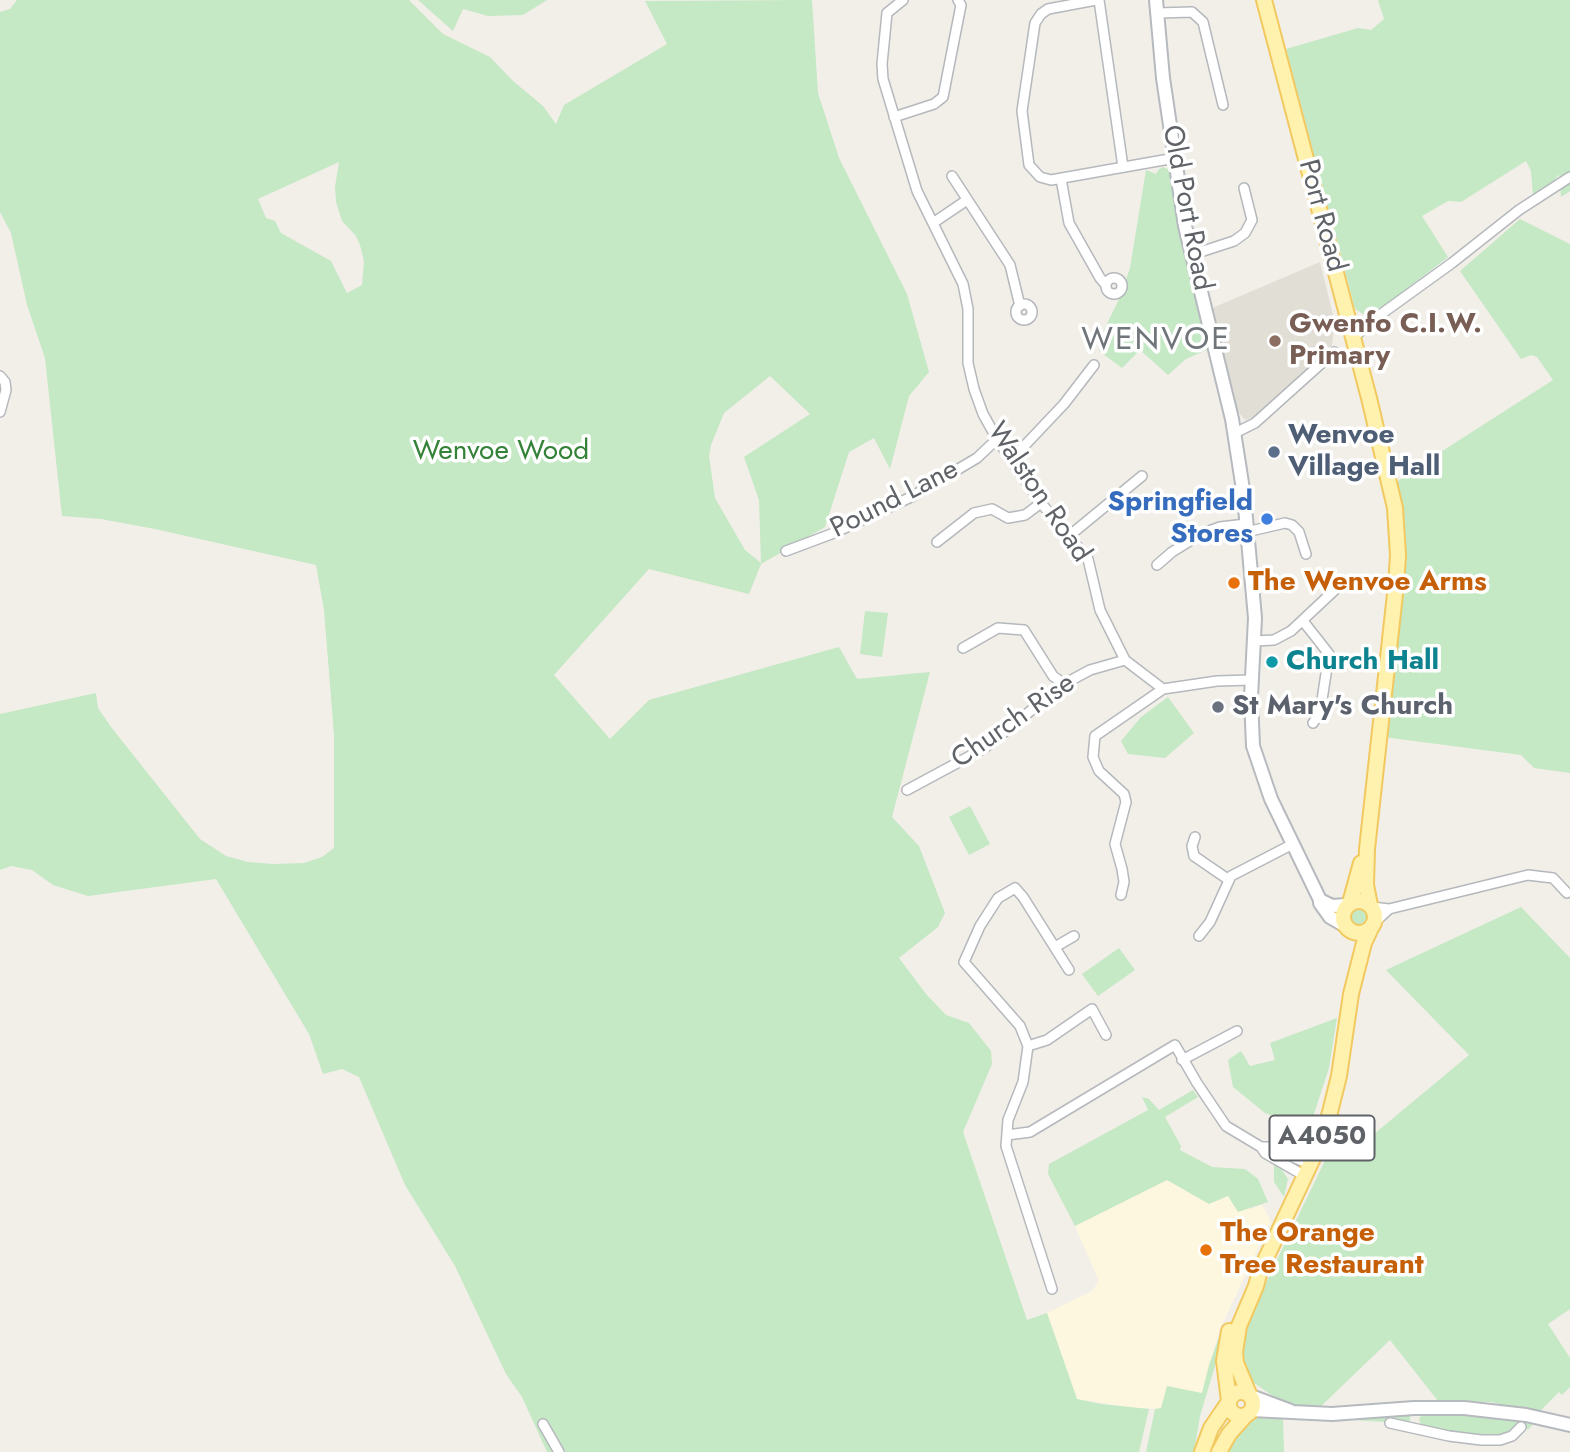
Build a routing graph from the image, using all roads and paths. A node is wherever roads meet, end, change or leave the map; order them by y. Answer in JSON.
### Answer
{"nodes":[{"id":1,"x":903,"y":0,"type":"edge"},
{"id":2,"x":958,"y":0,"type":"edge"},
{"id":3,"x":1097,"y":0,"type":"edge"},
{"id":4,"x":1195,"y":0,"type":"edge"},
{"id":5,"x":1264,"y":0,"type":"edge"},
{"id":6,"x":1052,"y":4,"type":"edge"},
{"id":7,"x":1157,"y":7,"type":"edge"},
{"id":8,"x":1192,"y":12,"type":"junction"},
{"id":9,"x":1223,"y":105,"type":"dead end"},
{"id":10,"x":894,"y":117,"type":"junction"},
{"id":11,"x":1175,"y":158,"type":"junction"},
{"id":12,"x":1123,"y":167,"type":"junction"},
{"id":13,"x":952,"y":176,"type":"dead end"},
{"id":14,"x":1570,"y":177,"type":"edge"},
{"id":15,"x":1061,"y":178,"type":"junction"},
{"id":16,"x":1244,"y":188,"type":"dead end"},
{"id":17,"x":967,"y":200,"type":"junction"},
{"id":18,"x":933,"y":223,"type":"junction"},
{"id":19,"x":1191,"y":255,"type":"junction"},
{"id":20,"x":1107,"y":285,"type":"dead end"},
{"id":21,"x":1020,"y":306,"type":"dead end"},
{"id":22,"x":1347,"y":316,"type":"junction"},
{"id":23,"x":1373,"y":320,"type":"junction"},
{"id":24,"x":1353,"y":338,"type":"junction"},
{"id":25,"x":1334,"y":352,"type":"dead end"},
{"id":26,"x":1094,"y":365,"type":"dead end"},
{"id":27,"x":0,"y":376,"type":"edge"},
{"id":28,"x":0,"y":412,"type":"edge"},
{"id":29,"x":1234,"y":433,"type":"junction"},
{"id":30,"x":997,"y":439,"type":"junction"},
{"id":31,"x":1011,"y":460,"type":"junction"},
{"id":32,"x":1142,"y":476,"type":"dead end"},
{"id":33,"x":1041,"y":503,"type":"junction"},
{"id":34,"x":1246,"y":528,"type":"junction"},
{"id":35,"x":1069,"y":536,"type":"junction"},
{"id":36,"x":937,"y":542,"type":"dead end"},
{"id":37,"x":786,"y":551,"type":"dead end"},
{"id":38,"x":1306,"y":554,"type":"dead end"},
{"id":39,"x":1157,"y":565,"type":"dead end"},
{"id":40,"x":1347,"y":583,"type":"dead end"},
{"id":41,"x":1303,"y":621,"type":"junction"},
{"id":42,"x":1255,"y":641,"type":"junction"},
{"id":43,"x":963,"y":648,"type":"dead end"},
{"id":44,"x":1125,"y":660,"type":"junction"},
{"id":45,"x":1251,"y":680,"type":"junction"},
{"id":46,"x":1064,"y":684,"type":"junction"},
{"id":47,"x":1163,"y":689,"type":"junction"},
{"id":48,"x":1313,"y":723,"type":"dead end"},
{"id":49,"x":906,"y":790,"type":"dead end"},
{"id":50,"x":1195,"y":837,"type":"dead end"},
{"id":51,"x":1292,"y":845,"type":"junction"},
{"id":52,"x":1367,"y":849,"type":"junction"},
{"id":53,"x":1229,"y":880,"type":"junction"},
{"id":54,"x":1567,"y":893,"type":"dead end"},
{"id":55,"x":1121,"y":895,"type":"dead end"},
{"id":56,"x":1320,"y":900,"type":"junction"},
{"id":57,"x":1349,"y":904,"type":"junction"},
{"id":58,"x":1371,"y":906,"type":"junction"},
{"id":59,"x":1389,"y":909,"type":"junction"},
{"id":60,"x":1373,"y":925,"type":"junction"},
{"id":61,"x":1346,"y":927,"type":"junction"},
{"id":62,"x":1074,"y":936,"type":"dead end"},
{"id":63,"x":1199,"y":936,"type":"dead end"},
{"id":64,"x":1055,"y":947,"type":"junction"},
{"id":65,"x":1069,"y":970,"type":"dead end"},
{"id":66,"x":1350,"y":994,"type":"junction"},
{"id":67,"x":1237,"y":1031,"type":"dead end"},
{"id":68,"x":1106,"y":1035,"type":"dead end"},
{"id":69,"x":1028,"y":1046,"type":"junction"},
{"id":70,"x":1182,"y":1060,"type":"junction"},
{"id":71,"x":1007,"y":1135,"type":"junction"},
{"id":72,"x":1308,"y":1170,"type":"junction"},
{"id":73,"x":1260,"y":1271,"type":"junction"},
{"id":74,"x":1052,"y":1289,"type":"dead end"},
{"id":75,"x":1229,"y":1402,"type":"junction"},
{"id":76,"x":1249,"y":1404,"type":"junction"},
{"id":77,"x":1414,"y":1408,"type":"junction"},
{"id":78,"x":1390,"y":1423,"type":"dead end"},
{"id":79,"x":543,"y":1424,"type":"dead end"},
{"id":80,"x":1570,"y":1425,"type":"edge"},
{"id":81,"x":1521,"y":1427,"type":"dead end"},
{"id":82,"x":1415,"y":1428,"type":"junction"},
{"id":83,"x":1219,"y":1449,"type":"edge"},
{"id":84,"x":559,"y":1452,"type":"edge"},
{"id":85,"x":1202,"y":1452,"type":"edge"}],
"edges":[{"from":1,"to":10,"type":"street","name":"Walston Road"},
{"from":2,"to":10,"type":"street"},
{"from":3,"to":6,"type":"street"},
{"from":3,"to":12,"type":"street"},
{"from":4,"to":8,"type":"street"},
{"from":5,"to":22,"type":"main road","name":"Port Road","number":"A4050"},
{"from":6,"to":15,"type":"street"},
{"from":7,"to":8,"type":"street"},
{"from":7,"to":11,"type":"street","name":"Old Port Road"},
{"from":8,"to":9,"type":"street"},
{"from":10,"to":18,"type":"street","name":"Walston Road"},
{"from":11,"to":12,"type":"street"},
{"from":11,"to":19,"type":"street","name":"Old Port Road"},
{"from":12,"to":15,"type":"street"},
{"from":13,"to":17,"type":"street"},
{"from":14,"to":23,"type":"street"},
{"from":15,"to":20,"type":"street"},
{"from":16,"to":19,"type":"street"},
{"from":17,"to":18,"type":"street"},
{"from":17,"to":21,"type":"street"},
{"from":18,"to":30,"type":"street","name":"Walston Road"},
{"from":19,"to":29,"type":"street","name":"Old Port Road"},
{"from":22,"to":23,"type":"street"},
{"from":22,"to":24,"type":"main road","name":"Port Road","number":"A4050"},
{"from":23,"to":24,"type":"street"},
{"from":24,"to":52,"type":"main road","name":"Port Road","number":"A4050"},
{"from":25,"to":29,"type":"street"},
{"from":26,"to":31,"type":"street"},
{"from":27,"to":28,"type":"street"},
{"from":29,"to":34,"type":"street","name":"Old Port Road"},
{"from":30,"to":31,"type":"street","name":"Walston Road"},
{"from":30,"to":37,"type":"street","name":"Pound Lane"},
{"from":31,"to":33,"type":"street","name":"Walston Road"},
{"from":32,"to":35,"type":"street"},
{"from":33,"to":35,"type":"street","name":"Walston Road"},
{"from":33,"to":36,"type":"street"},
{"from":34,"to":38,"type":"street"},
{"from":34,"to":39,"type":"street"},
{"from":34,"to":42,"type":"street","name":"Old Port Road"},
{"from":35,"to":44,"type":"street","name":"Walston Road"},
{"from":40,"to":41,"type":"street"},
{"from":41,"to":42,"type":"street"},
{"from":41,"to":48,"type":"street"},
{"from":42,"to":45,"type":"street","name":"Old Port Road"},
{"from":43,"to":46,"type":"street"},
{"from":44,"to":46,"type":"street","name":"Church Rise"},
{"from":44,"to":47,"type":"street","name":"Walston Road"},
{"from":45,"to":47,"type":"street"},
{"from":45,"to":51,"type":"street","name":"Old Port Road"},
{"from":46,"to":49,"type":"street","name":"Church Rise"},
{"from":47,"to":55,"type":"street"},
{"from":50,"to":53,"type":"street"},
{"from":51,"to":53,"type":"street"},
{"from":51,"to":56,"type":"street","name":"Old Port Road"},
{"from":52,"to":57,"type":"main road","name":"Port Road","number":"A4050"},
{"from":52,"to":58,"type":"main road","name":"Port Road","number":"A4050"},
{"from":53,"to":63,"type":"street"},
{"from":54,"to":59,"type":"street"},
{"from":56,"to":57,"type":"street"},
{"from":56,"to":61,"type":"street","name":"Old Port Road"},
{"from":57,"to":58,"type":"main road"},
{"from":57,"to":61,"type":"main road","name":"Port Road","number":"A4050"},
{"from":58,"to":59,"type":"street"},
{"from":58,"to":60,"type":"main road","name":"Port Road","number":"A4050"},
{"from":59,"to":60,"type":"street"},
{"from":60,"to":61,"type":"main road"},
{"from":60,"to":66,"type":"main road","name":"Port Road","number":"A4050"},
{"from":61,"to":66,"type":"main road","name":"Port Road","number":"A4050"},
{"from":62,"to":64,"type":"street"},
{"from":64,"to":65,"type":"street"},
{"from":64,"to":69,"type":"street"},
{"from":66,"to":72,"type":"main road","name":"Port Road","number":"A4050"},
{"from":67,"to":70,"type":"street"},
{"from":68,"to":69,"type":"street"},
{"from":69,"to":71,"type":"street"},
{"from":70,"to":71,"type":"street"},
{"from":70,"to":72,"type":"street"},
{"from":71,"to":74,"type":"street"},
{"from":72,"to":73,"type":"main road","name":"Port Road","number":"A4050"},
{"from":73,"to":75,"type":"main road","name":"Port Road","number":"A4050"},
{"from":73,"to":76,"type":"main road","name":"Port Road","number":"A4050"},
{"from":75,"to":76,"type":"main road"},
{"from":75,"to":76,"type":"main road"},
{"from":75,"to":85,"type":"main road"},
{"from":76,"to":77,"type":"street"},
{"from":76,"to":83,"type":"main road"},
{"from":77,"to":80,"type":"street"},
{"from":77,"to":82,"type":"street"},
{"from":78,"to":82,"type":"street"},
{"from":79,"to":84,"type":"street"},
{"from":81,"to":82,"type":"street"}]}
